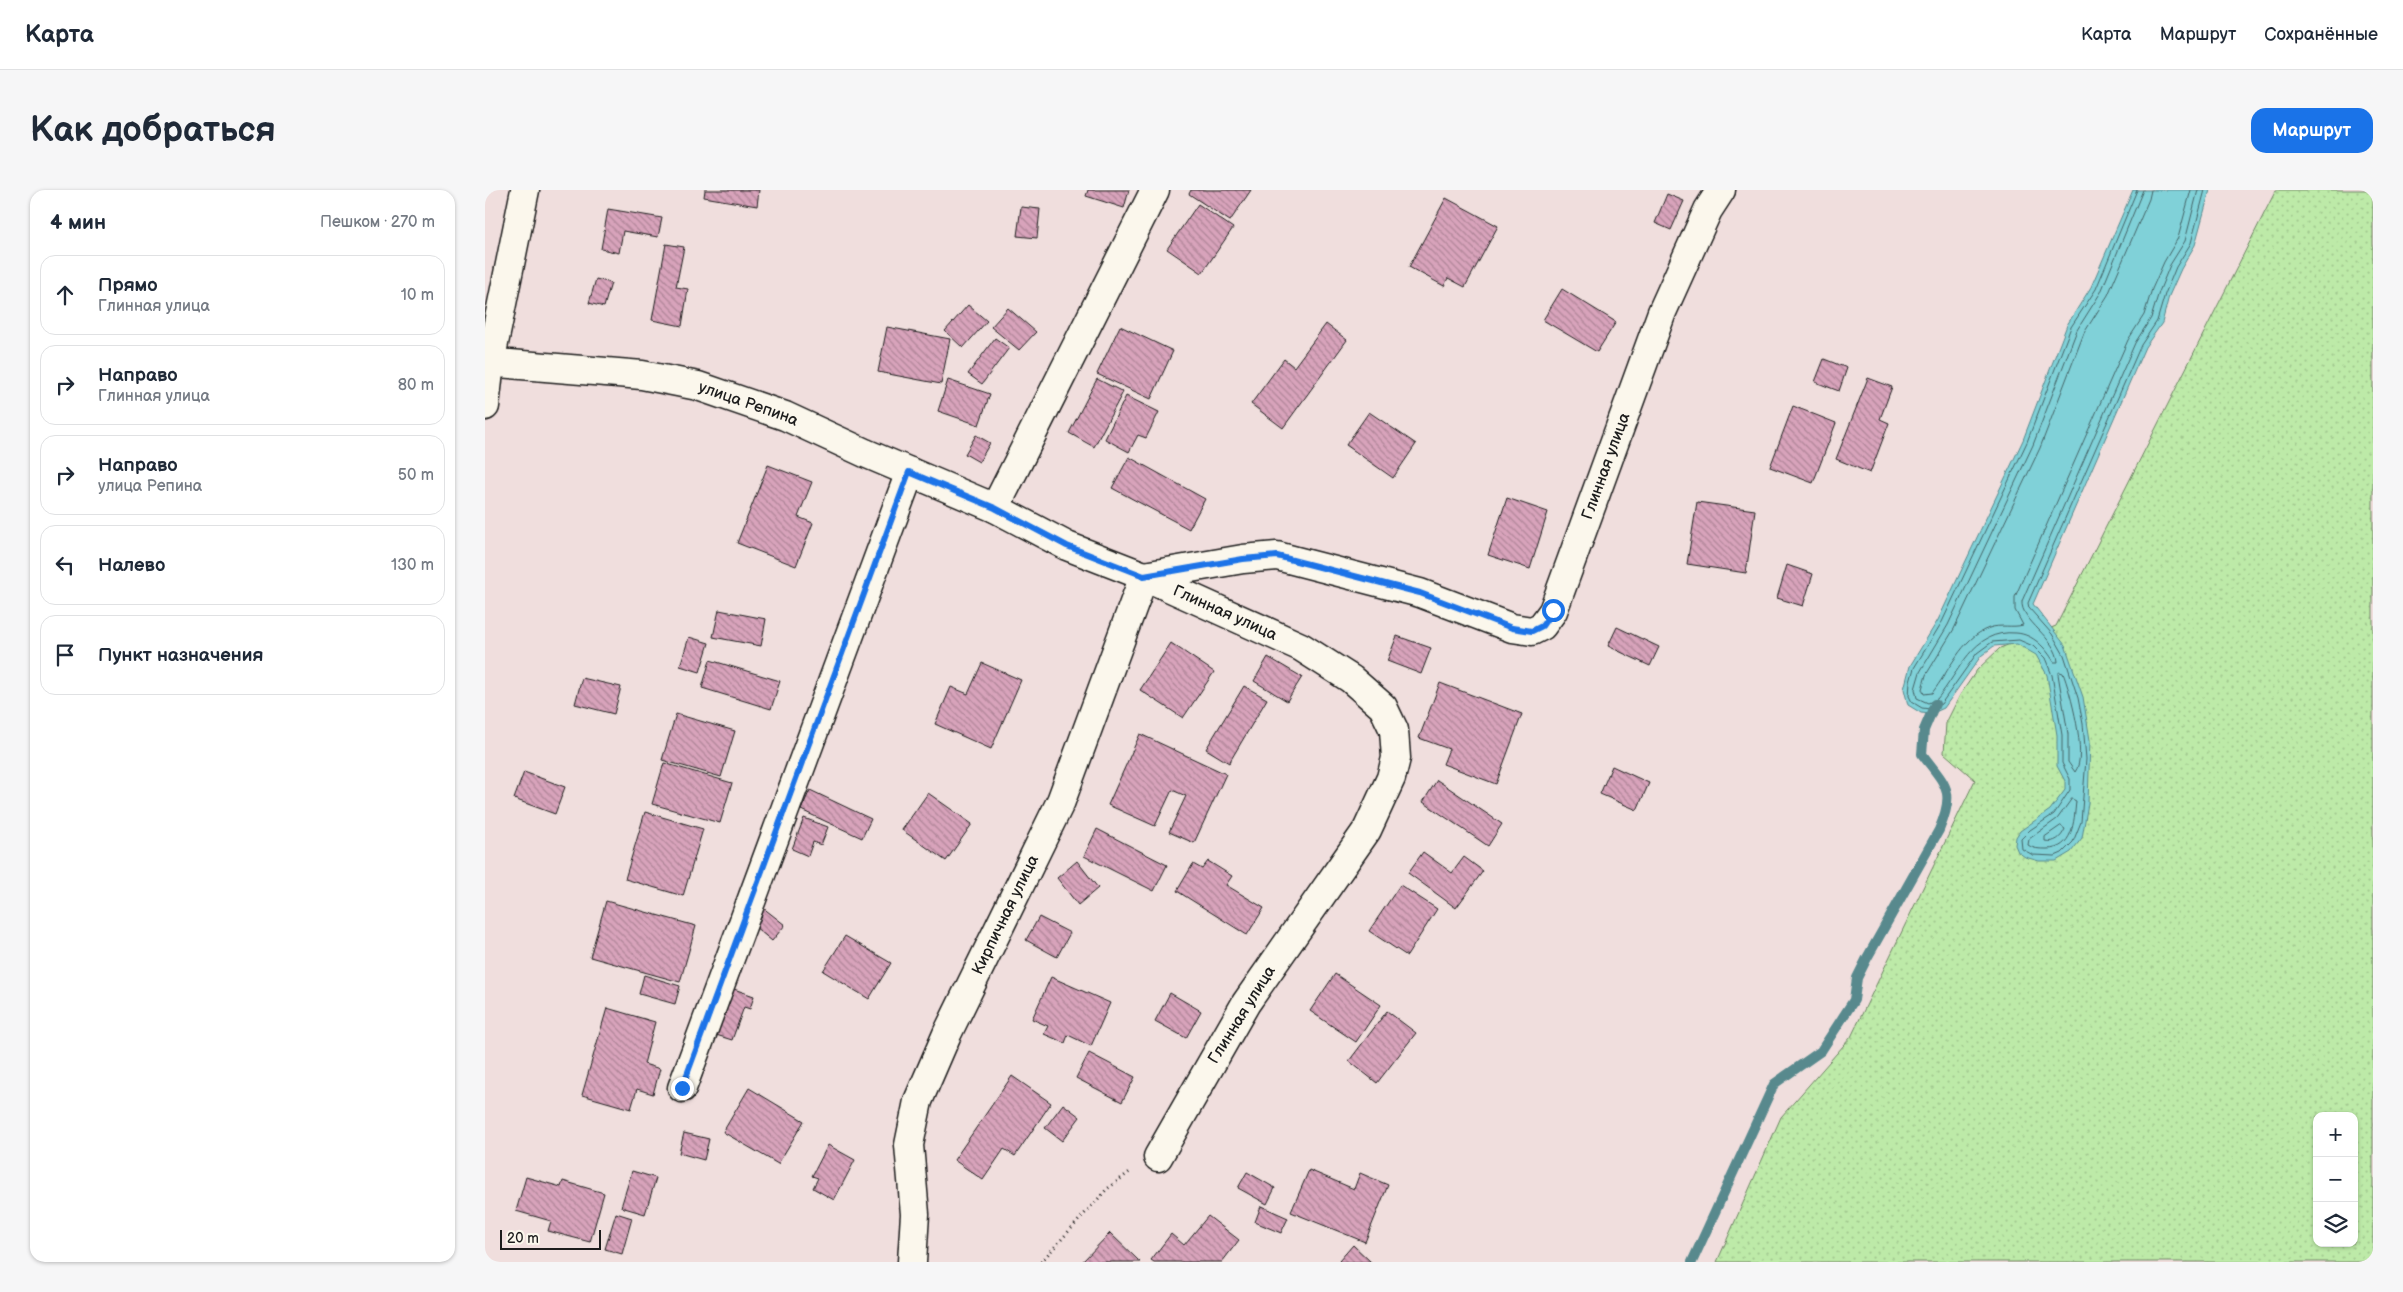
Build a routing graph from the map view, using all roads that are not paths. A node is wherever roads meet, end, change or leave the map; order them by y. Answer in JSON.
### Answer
{"nodes":[{"id":1,"x":525,"y":190,"type":"edge"},
{"id":2,"x":1155,"y":190,"type":"edge"},
{"id":3,"x":1721,"y":190,"type":"edge"},
{"id":4,"x":487,"y":362,"type":"edge"},
{"id":5,"x":485,"y":406,"type":"edge"},
{"id":6,"x":909,"y":472,"type":"junction"},
{"id":7,"x":995,"y":508,"type":"junction"},
{"id":8,"x":1144,"y":576,"type":"junction"},
{"id":9,"x":682,"y":1088,"type":"dead end"},
{"id":10,"x":1159,"y":1157,"type":"road end"},
{"id":11,"x":912,"y":1262,"type":"edge"}],
"edges":[{"from":1,"to":4,"type":"street"},
{"from":2,"to":7,"type":"street"},
{"from":3,"to":8,"type":"street","name":"Глинная улица"},
{"from":4,"to":5,"type":"street"},
{"from":4,"to":6,"type":"street","name":"улица Репина"},
{"from":6,"to":7,"type":"street","name":"улица Репина"},
{"from":6,"to":9,"type":"street"},
{"from":7,"to":8,"type":"street","name":"улица Репина"},
{"from":8,"to":10,"type":"street","name":"Глинная улица"},
{"from":8,"to":11,"type":"street","name":"Кирпичная улица"}]}
